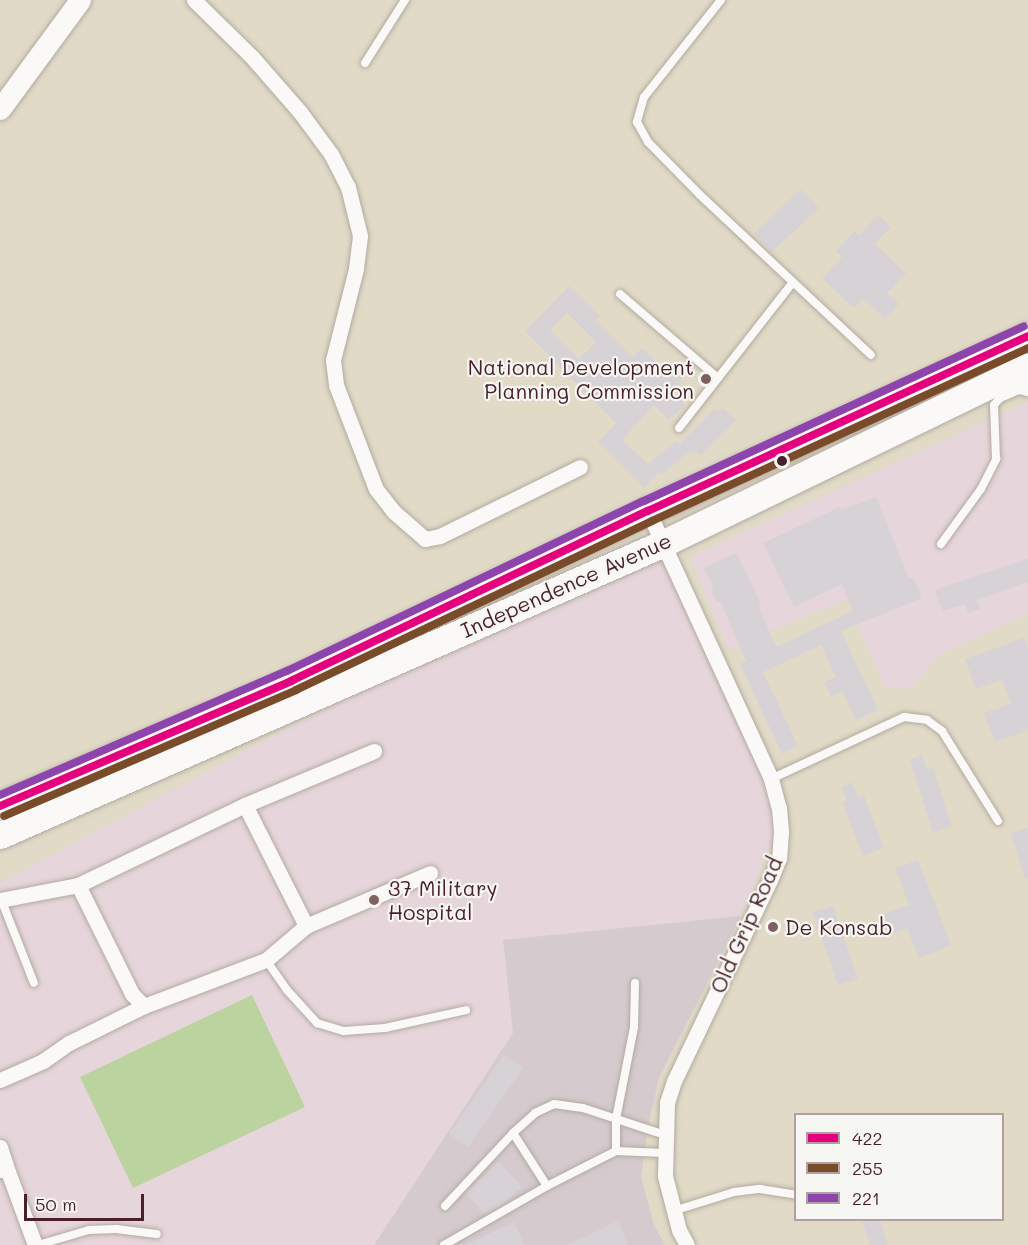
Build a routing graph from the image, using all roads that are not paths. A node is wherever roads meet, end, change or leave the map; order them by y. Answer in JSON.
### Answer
{"nodes":[{"id":1,"x":80,"y":0,"type":"edge"},
{"id":2,"x":194,"y":0,"type":"edge"},
{"id":3,"x":405,"y":0,"type":"edge"},
{"id":4,"x":721,"y":0,"type":"edge"},
{"id":5,"x":365,"y":63,"type":"dead end"},
{"id":6,"x":0,"y":109,"type":"edge"},
{"id":7,"x":793,"y":282,"type":"junction"},
{"id":8,"x":620,"y":294,"type":"dead end"},
{"id":9,"x":1028,"y":336,"type":"edge"},
{"id":10,"x":871,"y":355,"type":"dead end"},
{"id":11,"x":718,"y":378,"type":"junction"},
{"id":12,"x":1027,"y":381,"type":"edge"},
{"id":13,"x":679,"y":428,"type":"dead end"},
{"id":14,"x":580,"y":467,"type":"dead end"},
{"id":15,"x":648,"y":511,"type":"junction"},
{"id":16,"x":664,"y":543,"type":"junction"},
{"id":17,"x":941,"y":544,"type":"dead end"},
{"id":18,"x":374,"y":751,"type":"dead end"},
{"id":19,"x":771,"y":779,"type":"junction"},
{"id":20,"x":246,"y":805,"type":"junction"},
{"id":21,"x":0,"y":806,"type":"edge"},
{"id":22,"x":998,"y":821,"type":"dead end"},
{"id":23,"x":0,"y":835,"type":"edge"},
{"id":24,"x":430,"y":873,"type":"dead end"},
{"id":25,"x":78,"y":885,"type":"junction"},
{"id":26,"x":1,"y":900,"type":"edge"},
{"id":27,"x":306,"y":926,"type":"junction"},
{"id":28,"x":266,"y":960,"type":"junction"},
{"id":29,"x":34,"y":983,"type":"dead end"},
{"id":30,"x":635,"y":983,"type":"dead end"},
{"id":31,"x":144,"y":1006,"type":"junction"},
{"id":32,"x":465,"y":1010,"type":"dead end"},
{"id":33,"x":0,"y":1080,"type":"edge"},
{"id":34,"x":616,"y":1119,"type":"junction"},
{"id":35,"x":513,"y":1133,"type":"junction"},
{"id":36,"x":665,"y":1135,"type":"junction"},
{"id":37,"x":0,"y":1147,"type":"edge"},
{"id":38,"x":616,"y":1151,"type":"junction"},
{"id":39,"x":664,"y":1153,"type":"junction"},
{"id":40,"x":3,"y":1168,"type":"edge"},
{"id":41,"x":547,"y":1186,"type":"junction"},
{"id":42,"x":794,"y":1196,"type":"edge"},
{"id":43,"x":445,"y":1206,"type":"dead end"},
{"id":44,"x":673,"y":1211,"type":"junction"},
{"id":45,"x":157,"y":1234,"type":"dead end"},
{"id":46,"x":37,"y":1245,"type":"edge"},
{"id":47,"x":444,"y":1245,"type":"edge"},
{"id":48,"x":687,"y":1245,"type":"edge"}],
"edges":[{"from":1,"to":6,"type":"street"},
{"from":2,"to":14,"type":"street"},
{"from":3,"to":5,"type":"lane"},
{"from":4,"to":7,"type":"lane"},
{"from":7,"to":10,"type":"lane"},
{"from":7,"to":11,"type":"lane"},
{"from":8,"to":11,"type":"lane"},
{"from":9,"to":15,"type":"highway","name":"Independence Avenue"},
{"from":11,"to":13,"type":"lane"},
{"from":12,"to":16,"type":"highway","name":"Independence Avenue"},
{"from":12,"to":17,"type":"lane"},
{"from":15,"to":16,"type":"street","name":"Old Grip Road"},
{"from":15,"to":21,"type":"highway","name":"Independence Avenue"},
{"from":16,"to":19,"type":"street","name":"Old Grip Road"},
{"from":16,"to":23,"type":"highway","name":"Independence Avenue"},
{"from":18,"to":20,"type":"street"},
{"from":19,"to":22,"type":"lane"},
{"from":19,"to":36,"type":"street","name":"Old Grip Road"},
{"from":20,"to":25,"type":"street"},
{"from":20,"to":27,"type":"street"},
{"from":24,"to":27,"type":"street"},
{"from":25,"to":26,"type":"street"},
{"from":25,"to":31,"type":"street"},
{"from":26,"to":29,"type":"lane"},
{"from":27,"to":28,"type":"street"},
{"from":28,"to":31,"type":"street"},
{"from":28,"to":32,"type":"lane"},
{"from":30,"to":34,"type":"lane"},
{"from":31,"to":33,"type":"street"},
{"from":34,"to":35,"type":"lane"},
{"from":34,"to":36,"type":"lane"},
{"from":34,"to":38,"type":"lane"},
{"from":35,"to":41,"type":"lane"},
{"from":35,"to":43,"type":"lane"},
{"from":36,"to":39,"type":"street","name":"Old Grip Road"},
{"from":37,"to":40,"type":"street"},
{"from":38,"to":39,"type":"lane"},
{"from":38,"to":41,"type":"lane"},
{"from":39,"to":44,"type":"street","name":"Old Grip Road"},
{"from":40,"to":46,"type":"street"},
{"from":41,"to":47,"type":"lane"},
{"from":42,"to":44,"type":"lane"},
{"from":44,"to":48,"type":"street","name":"Old Grip Road"},
{"from":45,"to":46,"type":"lane"}]}
